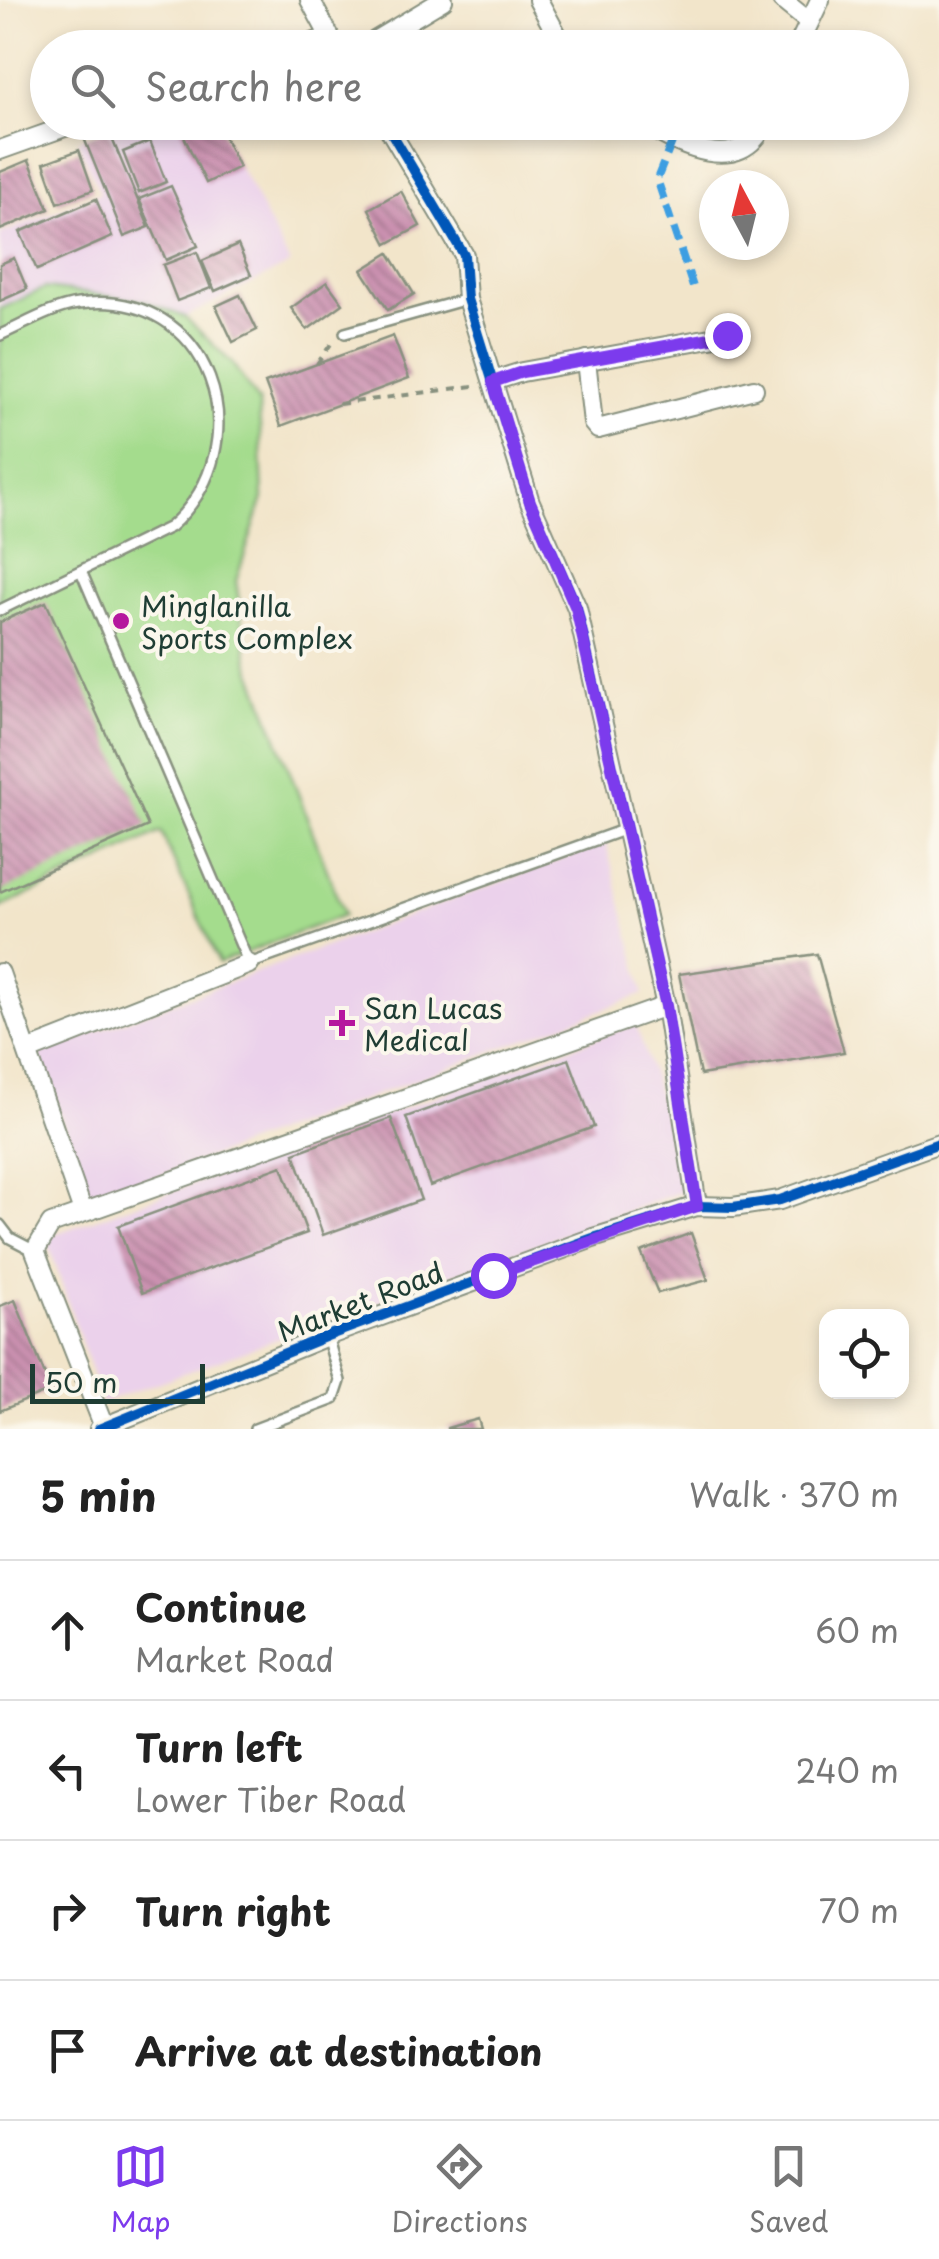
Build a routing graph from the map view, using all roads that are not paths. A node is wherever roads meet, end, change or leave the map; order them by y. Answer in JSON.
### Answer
{"nodes":[{"id":1,"x":310,"y":0,"type":"edge"},
{"id":2,"x":443,"y":0,"type":"edge"},
{"id":3,"x":538,"y":0,"type":"edge"},
{"id":4,"x":782,"y":0,"type":"edge"},
{"id":5,"x":820,"y":0,"type":"edge"},
{"id":6,"x":808,"y":21,"type":"junction"},
{"id":7,"x":326,"y":30,"type":"edge"},
{"id":8,"x":393,"y":30,"type":"edge"},
{"id":9,"x":554,"y":30,"type":"edge"},
{"id":10,"x":804,"y":30,"type":"edge"},
{"id":11,"x":30,"y":139,"type":"edge"},
{"id":12,"x":396,"y":140,"type":"edge"},
{"id":13,"x":669,"y":140,"type":"edge"},
{"id":14,"x":751,"y":140,"type":"edge"},
{"id":15,"x":0,"y":150,"type":"edge"},
{"id":16,"x":467,"y":299,"type":"junction"},
{"id":17,"x":345,"y":333,"type":"road end"},
{"id":18,"x":0,"y":335,"type":"edge"},
{"id":19,"x":727,"y":335,"type":"dead end"},
{"id":20,"x":586,"y":360,"type":"junction"},
{"id":21,"x":493,"y":382,"type":"junction"},
{"id":22,"x":754,"y":389,"type":"dead end"},
{"id":23,"x":80,"y":572,"type":"junction"},
{"id":24,"x":0,"y":610,"type":"edge"},
{"id":25,"x":629,"y":828,"type":"junction"},
{"id":26,"x":249,"y":964,"type":"junction"},
{"id":27,"x":0,"y":974,"type":"edge"},
{"id":28,"x":666,"y":1006,"type":"junction"},
{"id":29,"x":30,"y":1050,"type":"junction"},
{"id":30,"x":939,"y":1143,"type":"edge"},
{"id":31,"x":697,"y":1206,"type":"junction"},
{"id":32,"x":82,"y":1210,"type":"junction"},
{"id":33,"x":0,"y":1225,"type":"edge"},
{"id":34,"x":35,"y":1251,"type":"junction"},
{"id":35,"x":327,"y":1336,"type":"junction"},
{"id":36,"x":103,"y":1428,"type":"edge"},
{"id":37,"x":255,"y":1429,"type":"edge"}],
"edges":[{"from":1,"to":7,"type":"street"},
{"from":2,"to":8,"type":"street"},
{"from":3,"to":9,"type":"street"},
{"from":4,"to":6,"type":"street"},
{"from":5,"to":6,"type":"street"},
{"from":6,"to":10,"type":"street"},
{"from":11,"to":15,"type":"street"},
{"from":12,"to":16,"type":"street"},
{"from":13,"to":14,"type":"street"},
{"from":16,"to":17,"type":"lane"},
{"from":16,"to":21,"type":"street"},
{"from":18,"to":23,"type":"lane"},
{"from":19,"to":20,"type":"street"},
{"from":20,"to":21,"type":"street"},
{"from":20,"to":22,"type":"street"},
{"from":21,"to":25,"type":"street"},
{"from":23,"to":24,"type":"lane"},
{"from":23,"to":26,"type":"lane"},
{"from":25,"to":26,"type":"lane"},
{"from":25,"to":28,"type":"street"},
{"from":26,"to":29,"type":"street"},
{"from":27,"to":29,"type":"street"},
{"from":28,"to":31,"type":"street"},
{"from":28,"to":32,"type":"street"},
{"from":29,"to":32,"type":"street"},
{"from":30,"to":31,"type":"street","name":"Market Road"},
{"from":31,"to":35,"type":"street","name":"Market Road"},
{"from":32,"to":34,"type":"street"},
{"from":33,"to":34,"type":"lane"},
{"from":34,"to":36,"type":"street"},
{"from":35,"to":36,"type":"street","name":"Market Road"},
{"from":35,"to":37,"type":"lane"}]}
